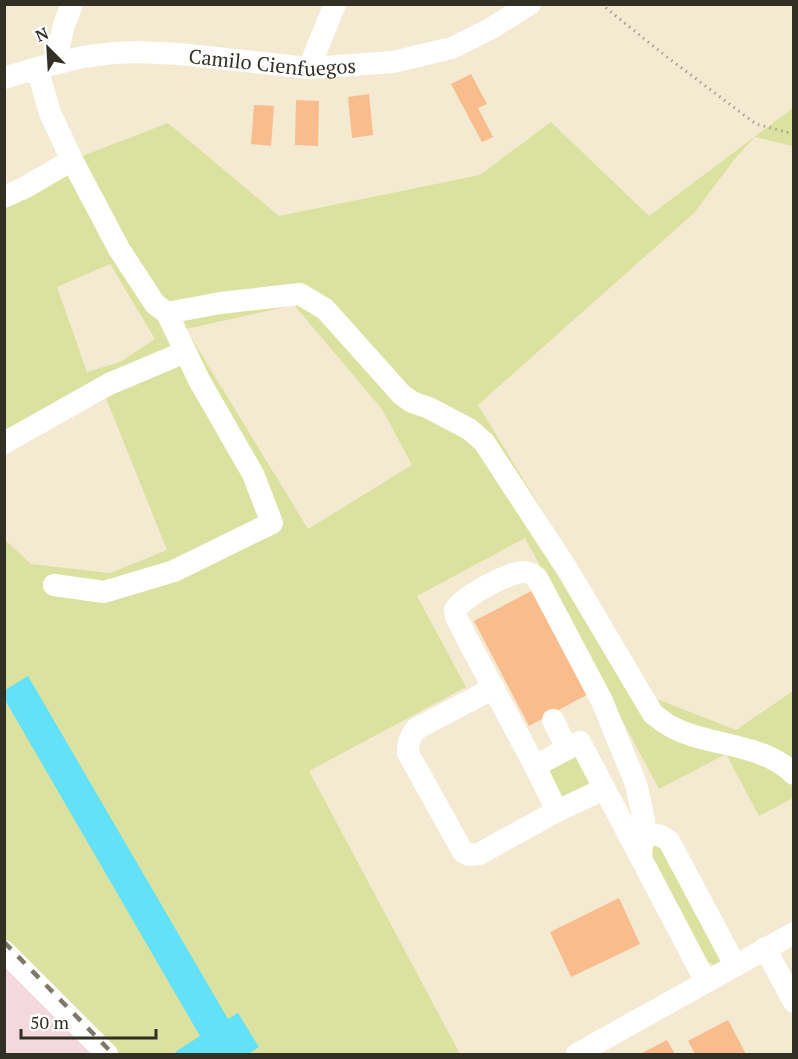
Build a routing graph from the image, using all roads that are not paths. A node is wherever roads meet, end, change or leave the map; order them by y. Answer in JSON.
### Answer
{"nodes":[{"id":1,"x":72,"y":4,"type":"edge"},
{"id":2,"x":335,"y":4,"type":"edge"},
{"id":3,"x":530,"y":4,"type":"edge"},
{"id":4,"x":46,"y":65,"type":"junction"},
{"id":5,"x":309,"y":68,"type":"junction"},
{"id":6,"x":4,"y":78,"type":"edge"},
{"id":7,"x":72,"y":160,"type":"junction"},
{"id":8,"x":4,"y":196,"type":"edge"},
{"id":9,"x":167,"y":313,"type":"junction"},
{"id":10,"x":185,"y":352,"type":"junction"},
{"id":11,"x":4,"y":443,"type":"edge"},
{"id":12,"x":54,"y":585,"type":"dead end"},
{"id":13,"x":494,"y":688,"type":"junction"},
{"id":14,"x":553,"y":720,"type":"dead end"},
{"id":15,"x":567,"y":749,"type":"junction"},
{"id":16,"x":535,"y":766,"type":"junction"},
{"id":17,"x":794,"y":774,"type":"edge"},
{"id":18,"x":604,"y":789,"type":"junction"},
{"id":19,"x":557,"y":811,"type":"junction"},
{"id":20,"x":643,"y":832,"type":"junction"},
{"id":21,"x":640,"y":857,"type":"junction"},
{"id":22,"x":794,"y":933,"type":"edge"},
{"id":23,"x":765,"y":948,"type":"junction"},
{"id":24,"x":4,"y":951,"type":"edge"},
{"id":25,"x":735,"y":965,"type":"junction"},
{"id":26,"x":706,"y":982,"type":"junction"},
{"id":27,"x":794,"y":1002,"type":"edge"},
{"id":28,"x":107,"y":1054,"type":"edge"},
{"id":29,"x":577,"y":1054,"type":"edge"}],
"edges":[{"from":1,"to":4,"type":"street"},
{"from":2,"to":5,"type":"street"},
{"from":3,"to":5,"type":"street","name":"Camilo Cienfuegos"},
{"from":4,"to":5,"type":"street","name":"Camilo Cienfuegos"},
{"from":4,"to":6,"type":"street","name":"Camilo Cienfuegos"},
{"from":4,"to":7,"type":"street"},
{"from":7,"to":8,"type":"street"},
{"from":7,"to":9,"type":"street"},
{"from":9,"to":10,"type":"street"},
{"from":9,"to":17,"type":"street"},
{"from":10,"to":11,"type":"street"},
{"from":10,"to":12,"type":"street"},
{"from":13,"to":16,"type":"street"},
{"from":13,"to":19,"type":"street"},
{"from":13,"to":20,"type":"street"},
{"from":14,"to":15,"type":"street"},
{"from":15,"to":16,"type":"street"},
{"from":15,"to":18,"type":"street"},
{"from":16,"to":19,"type":"street"},
{"from":18,"to":19,"type":"street"},
{"from":18,"to":21,"type":"street"},
{"from":20,"to":21,"type":"street"},
{"from":20,"to":25,"type":"street"},
{"from":21,"to":26,"type":"street"},
{"from":22,"to":23,"type":"street"},
{"from":23,"to":25,"type":"street"},
{"from":23,"to":27,"type":"street"},
{"from":24,"to":28,"type":"street"},
{"from":25,"to":26,"type":"street"},
{"from":26,"to":29,"type":"street"}]}
